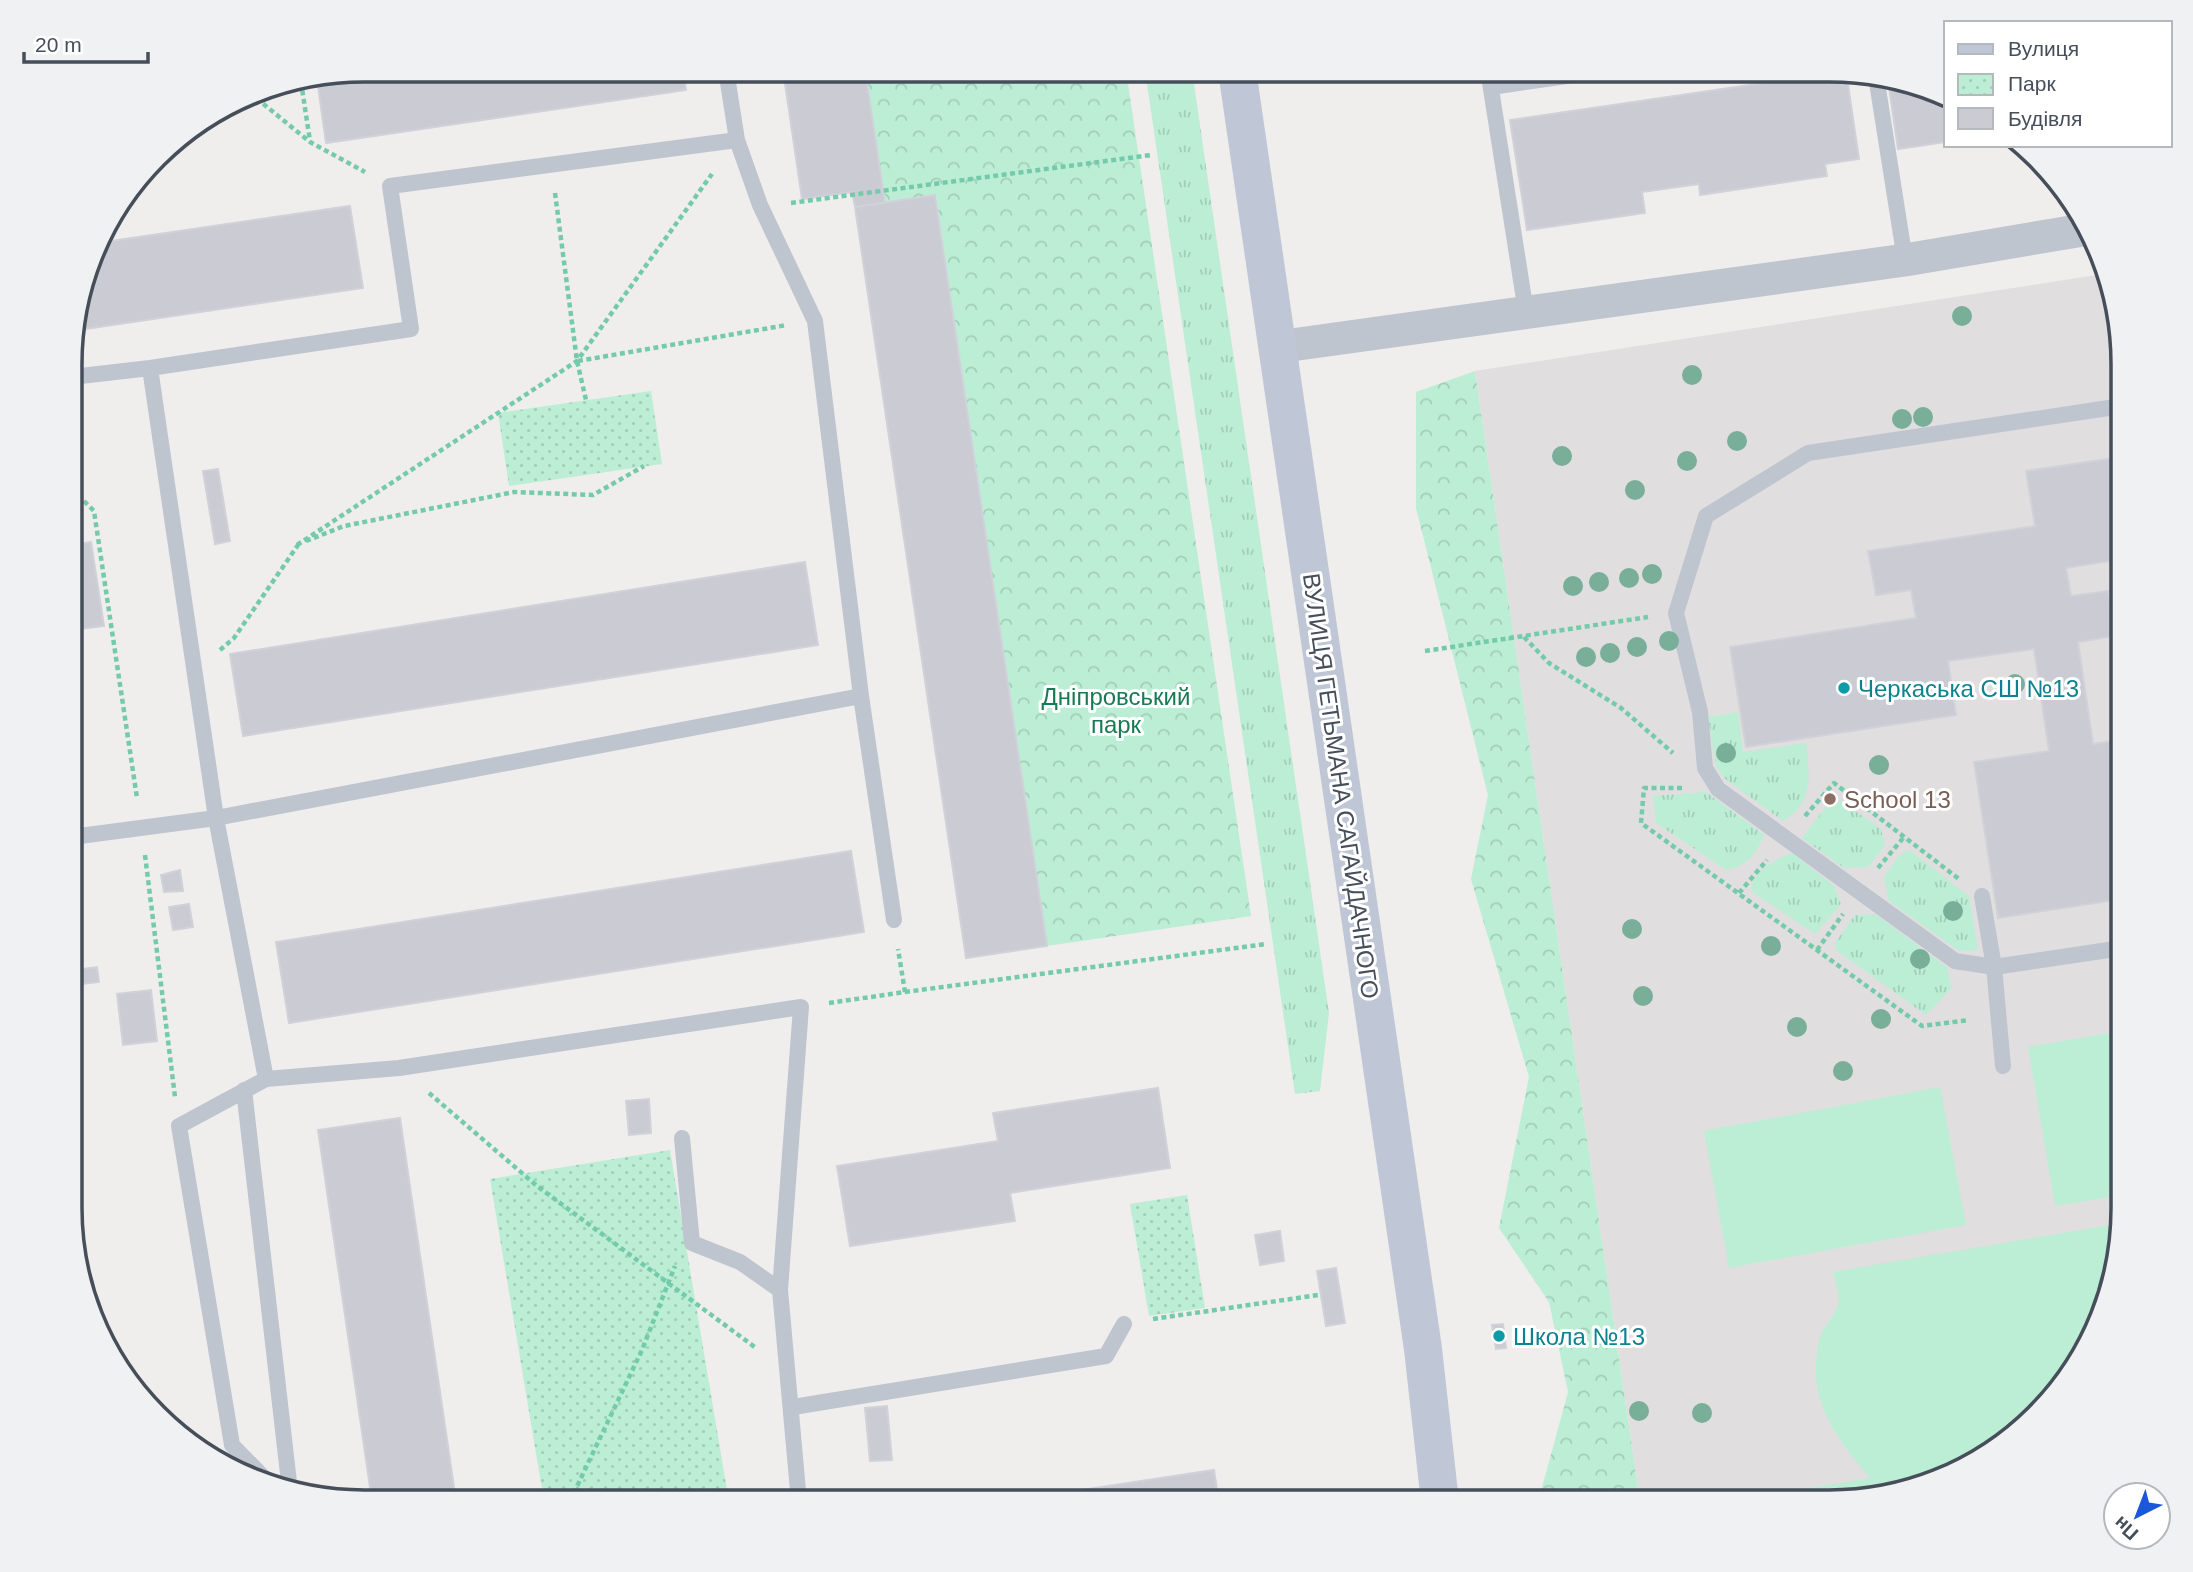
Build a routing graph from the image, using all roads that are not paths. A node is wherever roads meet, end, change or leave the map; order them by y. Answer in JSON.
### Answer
{"nodes":[{"id":1,"x":728,"y":82,"type":"edge"},
{"id":2,"x":1239,"y":82,"type":"edge"},
{"id":3,"x":1490,"y":82,"type":"edge"},
{"id":4,"x":1530,"y":82,"type":"edge"},
{"id":5,"x":1878,"y":87,"type":"edge"},
{"id":6,"x":1491,"y":88,"type":"junction"},
{"id":7,"x":737,"y":140,"type":"junction"},
{"id":8,"x":2077,"y":231,"type":"edge"},
{"id":9,"x":1905,"y":260,"type":"junction"},
{"id":10,"x":1525,"y":312,"type":"junction"},
{"id":11,"x":1277,"y":347,"type":"junction"},
{"id":12,"x":150,"y":368,"type":"junction"},
{"id":13,"x":82,"y":376,"type":"edge"},
{"id":14,"x":2111,"y":407,"type":"edge"},
{"id":15,"x":861,"y":696,"type":"junction"},
{"id":16,"x":216,"y":818,"type":"junction"},
{"id":17,"x":82,"y":836,"type":"edge"},
{"id":18,"x":1982,"y":896,"type":"road end"},
{"id":19,"x":894,"y":920,"type":"road end"},
{"id":20,"x":2111,"y":950,"type":"edge"},
{"id":21,"x":1994,"y":967,"type":"junction"},
{"id":22,"x":2003,"y":1066,"type":"dead end"},
{"id":23,"x":266,"y":1079,"type":"junction"},
{"id":24,"x":244,"y":1090,"type":"junction"},
{"id":25,"x":682,"y":1138,"type":"dead end"},
{"id":26,"x":780,"y":1290,"type":"junction"},
{"id":27,"x":1124,"y":1324,"type":"road end"},
{"id":28,"x":793,"y":1408,"type":"junction"},
{"id":29,"x":253,"y":1467,"type":"edge"},
{"id":30,"x":289,"y":1479,"type":"edge"},
{"id":31,"x":798,"y":1490,"type":"edge"},
{"id":32,"x":1439,"y":1490,"type":"edge"}],
"edges":[{"from":1,"to":7,"type":"lane"},
{"from":2,"to":11,"type":"main road","name":"ВУЛИЦЯ ГЕТЬМАНА САГАЙДАЧНОГО"},
{"from":3,"to":6,"type":"lane"},
{"from":4,"to":6,"type":"lane"},
{"from":5,"to":9,"type":"lane"},
{"from":6,"to":10,"type":"lane"},
{"from":7,"to":12,"type":"lane"},
{"from":7,"to":15,"type":"lane"},
{"from":8,"to":9,"type":"street"},
{"from":9,"to":10,"type":"street"},
{"from":10,"to":11,"type":"street"},
{"from":11,"to":32,"type":"main road","name":"ВУЛИЦЯ ГЕТЬМАНА САГАЙДАЧНОГО"},
{"from":12,"to":13,"type":"lane"},
{"from":12,"to":16,"type":"lane"},
{"from":14,"to":21,"type":"lane"},
{"from":15,"to":16,"type":"lane"},
{"from":15,"to":19,"type":"lane"},
{"from":16,"to":17,"type":"lane"},
{"from":16,"to":23,"type":"lane"},
{"from":18,"to":21,"type":"lane"},
{"from":20,"to":21,"type":"lane"},
{"from":21,"to":22,"type":"lane"},
{"from":23,"to":24,"type":"lane"},
{"from":23,"to":26,"type":"lane"},
{"from":24,"to":29,"type":"lane"},
{"from":24,"to":30,"type":"lane"},
{"from":25,"to":26,"type":"lane"},
{"from":26,"to":28,"type":"lane"},
{"from":27,"to":28,"type":"lane"},
{"from":28,"to":31,"type":"lane"}]}
